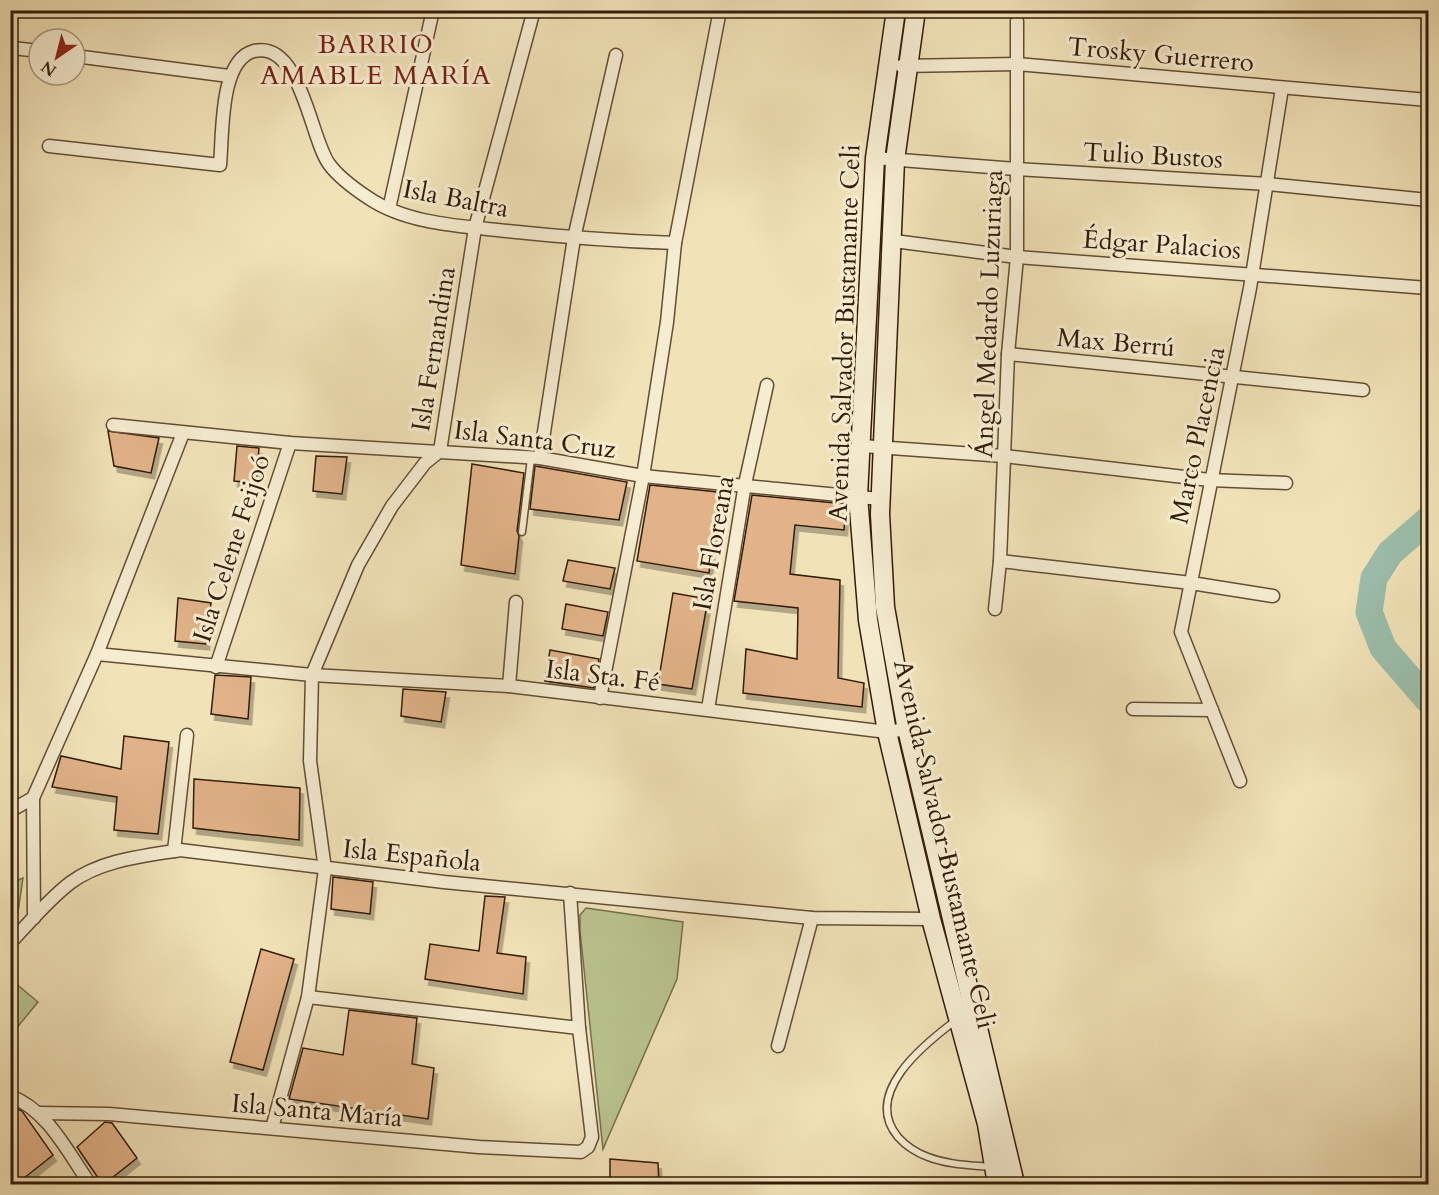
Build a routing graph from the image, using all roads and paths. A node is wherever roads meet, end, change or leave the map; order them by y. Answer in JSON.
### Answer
{"nodes":[{"id":1,"x":433,"y":10,"type":"edge"},
{"id":2,"x":534,"y":10,"type":"edge"},
{"id":3,"x":720,"y":10,"type":"edge"},
{"id":4,"x":896,"y":10,"type":"edge"},
{"id":5,"x":916,"y":10,"type":"edge"},
{"id":6,"x":1017,"y":21,"type":"dead end"},
{"id":7,"x":13,"y":48,"type":"dead end"},
{"id":8,"x":27,"y":50,"type":"edge"},
{"id":9,"x":616,"y":55,"type":"dead end"},
{"id":10,"x":87,"y":58,"type":"edge"},
{"id":11,"x":1017,"y":63,"type":"junction"},
{"id":12,"x":888,"y":65,"type":"junction"},
{"id":13,"x":909,"y":67,"type":"junction"},
{"id":14,"x":229,"y":76,"type":"junction"},
{"id":15,"x":1282,"y":88,"type":"junction"},
{"id":16,"x":1428,"y":100,"type":"edge"},
{"id":17,"x":49,"y":146,"type":"dead end"},
{"id":18,"x":875,"y":158,"type":"junction"},
{"id":19,"x":895,"y":160,"type":"junction"},
{"id":20,"x":1016,"y":169,"type":"junction"},
{"id":21,"x":1268,"y":184,"type":"junction"},
{"id":22,"x":1428,"y":200,"type":"edge"},
{"id":23,"x":389,"y":209,"type":"junction"},
{"id":24,"x":475,"y":228,"type":"junction"},
{"id":25,"x":574,"y":238,"type":"junction"},
{"id":26,"x":894,"y":241,"type":"junction"},
{"id":27,"x":675,"y":243,"type":"junction"},
{"id":28,"x":1017,"y":256,"type":"junction"},
{"id":29,"x":1251,"y":273,"type":"junction"},
{"id":30,"x":1428,"y":288,"type":"edge"},
{"id":31,"x":1008,"y":354,"type":"junction"},
{"id":32,"x":1233,"y":375,"type":"junction"},
{"id":33,"x":767,"y":385,"type":"dead end"},
{"id":34,"x":1363,"y":390,"type":"dead end"},
{"id":35,"x":113,"y":425,"type":"dead end"},
{"id":36,"x":183,"y":433,"type":"junction"},
{"id":37,"x":290,"y":443,"type":"junction"},
{"id":38,"x":862,"y":446,"type":"junction"},
{"id":39,"x":884,"y":448,"type":"junction"},
{"id":40,"x":440,"y":451,"type":"junction"},
{"id":41,"x":1005,"y":456,"type":"junction"},
{"id":42,"x":535,"y":458,"type":"junction"},
{"id":43,"x":643,"y":476,"type":"junction"},
{"id":44,"x":1210,"y":480,"type":"junction"},
{"id":45,"x":1286,"y":483,"type":"dead end"},
{"id":46,"x":745,"y":484,"type":"junction"},
{"id":47,"x":858,"y":496,"type":"junction"},
{"id":48,"x":880,"y":499,"type":"junction"},
{"id":49,"x":522,"y":532,"type":"dead end"},
{"id":50,"x":1000,"y":561,"type":"junction"},
{"id":51,"x":1191,"y":583,"type":"junction"},
{"id":52,"x":1273,"y":596,"type":"dead end"},
{"id":53,"x":516,"y":602,"type":"dead end"},
{"id":54,"x":994,"y":609,"type":"dead end"},
{"id":55,"x":97,"y":654,"type":"junction"},
{"id":56,"x":216,"y":667,"type":"junction"},
{"id":57,"x":312,"y":675,"type":"junction"},
{"id":58,"x":509,"y":686,"type":"junction"},
{"id":59,"x":600,"y":699,"type":"junction"},
{"id":60,"x":1133,"y":709,"type":"dead end"},
{"id":61,"x":708,"y":710,"type":"junction"},
{"id":62,"x":1212,"y":710,"type":"junction"},
{"id":63,"x":908,"y":729,"type":"junction"},
{"id":64,"x":887,"y":732,"type":"junction"},
{"id":65,"x":187,"y":735,"type":"dead end"},
{"id":66,"x":1240,"y":780,"type":"dead end"},
{"id":67,"x":33,"y":798,"type":"junction"},
{"id":68,"x":10,"y":811,"type":"edge"},
{"id":69,"x":174,"y":851,"type":"junction"},
{"id":70,"x":325,"y":869,"type":"junction"},
{"id":71,"x":570,"y":893,"type":"junction"},
{"id":72,"x":34,"y":918,"type":"junction"},
{"id":73,"x":812,"y":918,"type":"junction"},
{"id":74,"x":931,"y":919,"type":"junction"},
{"id":75,"x":10,"y":943,"type":"edge"},
{"id":76,"x":308,"y":997,"type":"junction"},
{"id":77,"x":967,"y":1016,"type":"junction"},
{"id":78,"x":579,"y":1028,"type":"junction"},
{"id":79,"x":778,"y":1046,"type":"dead end"},
{"id":80,"x":10,"y":1096,"type":"edge"},
{"id":81,"x":40,"y":1113,"type":"junction"},
{"id":82,"x":272,"y":1128,"type":"junction"},
{"id":83,"x":996,"y":1176,"type":"edge"},
{"id":84,"x":90,"y":1185,"type":"edge"},
{"id":85,"x":1015,"y":1185,"type":"edge"}],
"edges":[{"from":1,"to":23,"type":"street"},
{"from":2,"to":24,"type":"street","name":"Isla Fernandina"},
{"from":3,"to":27,"type":"street"},
{"from":4,"to":12,"type":"main road","name":"Avenida Salvador Bustamante Celi"},
{"from":5,"to":13,"type":"main road","name":"Avenida Salvador Bustamante Celi"},
{"from":6,"to":11,"type":"street","name":"Ángel Medardo Luzuriaga"},
{"from":7,"to":8,"type":"street"},
{"from":9,"to":25,"type":"street"},
{"from":10,"to":14,"type":"street"},
{"from":11,"to":13,"type":"street","name":"Trosky Guerrero"},
{"from":11,"to":15,"type":"street","name":"Trosky Guerrero"},
{"from":11,"to":20,"type":"street","name":"Ángel Medardo Luzuriaga"},
{"from":12,"to":13,"type":"street","name":"Trosky Guerrero"},
{"from":12,"to":18,"type":"main road","name":"Avenida Salvador Bustamante Celi"},
{"from":13,"to":19,"type":"main road","name":"Avenida Salvador Bustamante Celi"},
{"from":14,"to":17,"type":"street"},
{"from":14,"to":23,"type":"street","name":"Isla Baltra"},
{"from":15,"to":16,"type":"street","name":"Trosky Guerrero"},
{"from":15,"to":21,"type":"street","name":"Marco Placencia"},
{"from":18,"to":19,"type":"street","name":"Tulio Bustos"},
{"from":18,"to":38,"type":"main road","name":"Avenida Salvador Bustamante Celi"},
{"from":19,"to":20,"type":"street","name":"Tulio Bustos"},
{"from":19,"to":26,"type":"main road","name":"Avenida Salvador Bustamante Celi"},
{"from":20,"to":21,"type":"street","name":"Tulio Bustos"},
{"from":20,"to":28,"type":"street","name":"Ángel Medardo Luzuriaga"},
{"from":21,"to":22,"type":"street","name":"Tulio Bustos"},
{"from":21,"to":29,"type":"street","name":"Marco Placencia"},
{"from":23,"to":24,"type":"street","name":"Isla Baltra"},
{"from":24,"to":25,"type":"street","name":"Isla Baltra"},
{"from":24,"to":40,"type":"street","name":"Isla Fernandina"},
{"from":25,"to":27,"type":"street","name":"Isla Baltra"},
{"from":25,"to":42,"type":"street"},
{"from":26,"to":28,"type":"street","name":"Édgar Palacios"},
{"from":26,"to":39,"type":"main road","name":"Avenida Salvador Bustamante Celi"},
{"from":27,"to":43,"type":"street"},
{"from":28,"to":29,"type":"street","name":"Édgar Palacios"},
{"from":28,"to":31,"type":"street","name":"Ángel Medardo Luzuriaga"},
{"from":29,"to":30,"type":"street","name":"Édgar Palacios"},
{"from":29,"to":32,"type":"street","name":"Marco Placencia"},
{"from":31,"to":32,"type":"street","name":"Max Berrú"},
{"from":31,"to":41,"type":"street","name":"Ángel Medardo Luzuriaga"},
{"from":32,"to":34,"type":"street","name":"Max Berrú"},
{"from":32,"to":44,"type":"street","name":"Marco Placencia"},
{"from":33,"to":46,"type":"street","name":"Isla Floreana"},
{"from":35,"to":36,"type":"street","name":"Isla Santa Cruz"},
{"from":36,"to":37,"type":"street","name":"Isla Santa Cruz"},
{"from":36,"to":55,"type":"street"},
{"from":37,"to":40,"type":"street","name":"Isla Santa Cruz"},
{"from":37,"to":56,"type":"street","name":"Isla Celene Feijoó"},
{"from":38,"to":39,"type":"street"},
{"from":38,"to":47,"type":"main road","name":"Avenida Salvador Bustamante Celi"},
{"from":39,"to":41,"type":"street"},
{"from":39,"to":48,"type":"main road","name":"Avenida Salvador Bustamante Celi"},
{"from":40,"to":42,"type":"street","name":"Isla Santa Cruz"},
{"from":40,"to":57,"type":"street","name":"Isla Fernandina"},
{"from":41,"to":44,"type":"street"},
{"from":41,"to":50,"type":"street","name":"Ángel Medardo Luzuriaga"},
{"from":42,"to":43,"type":"street","name":"Isla Santa Cruz"},
{"from":42,"to":49,"type":"lane"},
{"from":43,"to":46,"type":"street","name":"Isla Santa Cruz"},
{"from":43,"to":59,"type":"street"},
{"from":44,"to":45,"type":"street"},
{"from":44,"to":51,"type":"street","name":"Marco Placencia"},
{"from":46,"to":47,"type":"street","name":"Isla Santa Cruz"},
{"from":46,"to":61,"type":"street","name":"Isla Floreana"},
{"from":47,"to":48,"type":"street","name":"Isla Santa Cruz"},
{"from":47,"to":64,"type":"main road","name":"Avenida Salvador Bustamante Celi"},
{"from":48,"to":63,"type":"main road","name":"Avenida Salvador Bustamante Celi"},
{"from":50,"to":51,"type":"street"},
{"from":50,"to":54,"type":"street","name":"Ángel Medardo Luzuriaga"},
{"from":51,"to":52,"type":"street"},
{"from":51,"to":62,"type":"street","name":"Marco Placencia"},
{"from":53,"to":58,"type":"street"},
{"from":55,"to":56,"type":"street","name":"Isla Sta. Fé"},
{"from":55,"to":67,"type":"street"},
{"from":56,"to":57,"type":"street","name":"Isla Sta. Fé"},
{"from":57,"to":58,"type":"street","name":"Isla Sta. Fé"},
{"from":57,"to":70,"type":"street","name":"Isla Fernandina"},
{"from":58,"to":59,"type":"street","name":"Isla Sta. Fé"},
{"from":59,"to":61,"type":"street","name":"Isla Sta. Fé"},
{"from":60,"to":62,"type":"street"},
{"from":61,"to":64,"type":"street","name":"Isla Sta. Fé"},
{"from":62,"to":66,"type":"street","name":"Marco Placencia"},
{"from":63,"to":64,"type":"street","name":"Isla Sta. Fé"},
{"from":63,"to":77,"type":"main road","name":"Avenida Salvador Bustamante Celi"},
{"from":64,"to":74,"type":"main road","name":"Avenida Salvador Bustamante Celi"},
{"from":65,"to":69,"type":"street"},
{"from":67,"to":68,"type":"street"},
{"from":67,"to":72,"type":"street"},
{"from":69,"to":70,"type":"street","name":"Isla Española"},
{"from":69,"to":72,"type":"street","name":"Isla Española"},
{"from":70,"to":71,"type":"street","name":"Isla Española"},
{"from":70,"to":76,"type":"street","name":"Isla Fernandina"},
{"from":71,"to":73,"type":"street","name":"Isla Española"},
{"from":71,"to":78,"type":"street"},
{"from":72,"to":75,"type":"street","name":"Isla Española"},
{"from":73,"to":74,"type":"street","name":"Isla Española"},
{"from":73,"to":79,"type":"street"},
{"from":74,"to":77,"type":"main road","name":"Avenida Salvador Bustamante Celi"},
{"from":76,"to":78,"type":"street"},
{"from":76,"to":82,"type":"street","name":"Isla Fernandina"},
{"from":77,"to":83,"type":"main road","name":"Avenida Salvador Bustamante Celi"},
{"from":77,"to":83,"type":"lane"},
{"from":77,"to":85,"type":"main road","name":"Avenida Salvador Bustamante Celi"},
{"from":78,"to":82,"type":"street","name":"Isla Santa María"},
{"from":80,"to":81,"type":"street"},
{"from":81,"to":82,"type":"street","name":"Isla Santa María"},
{"from":81,"to":84,"type":"street"}]}
